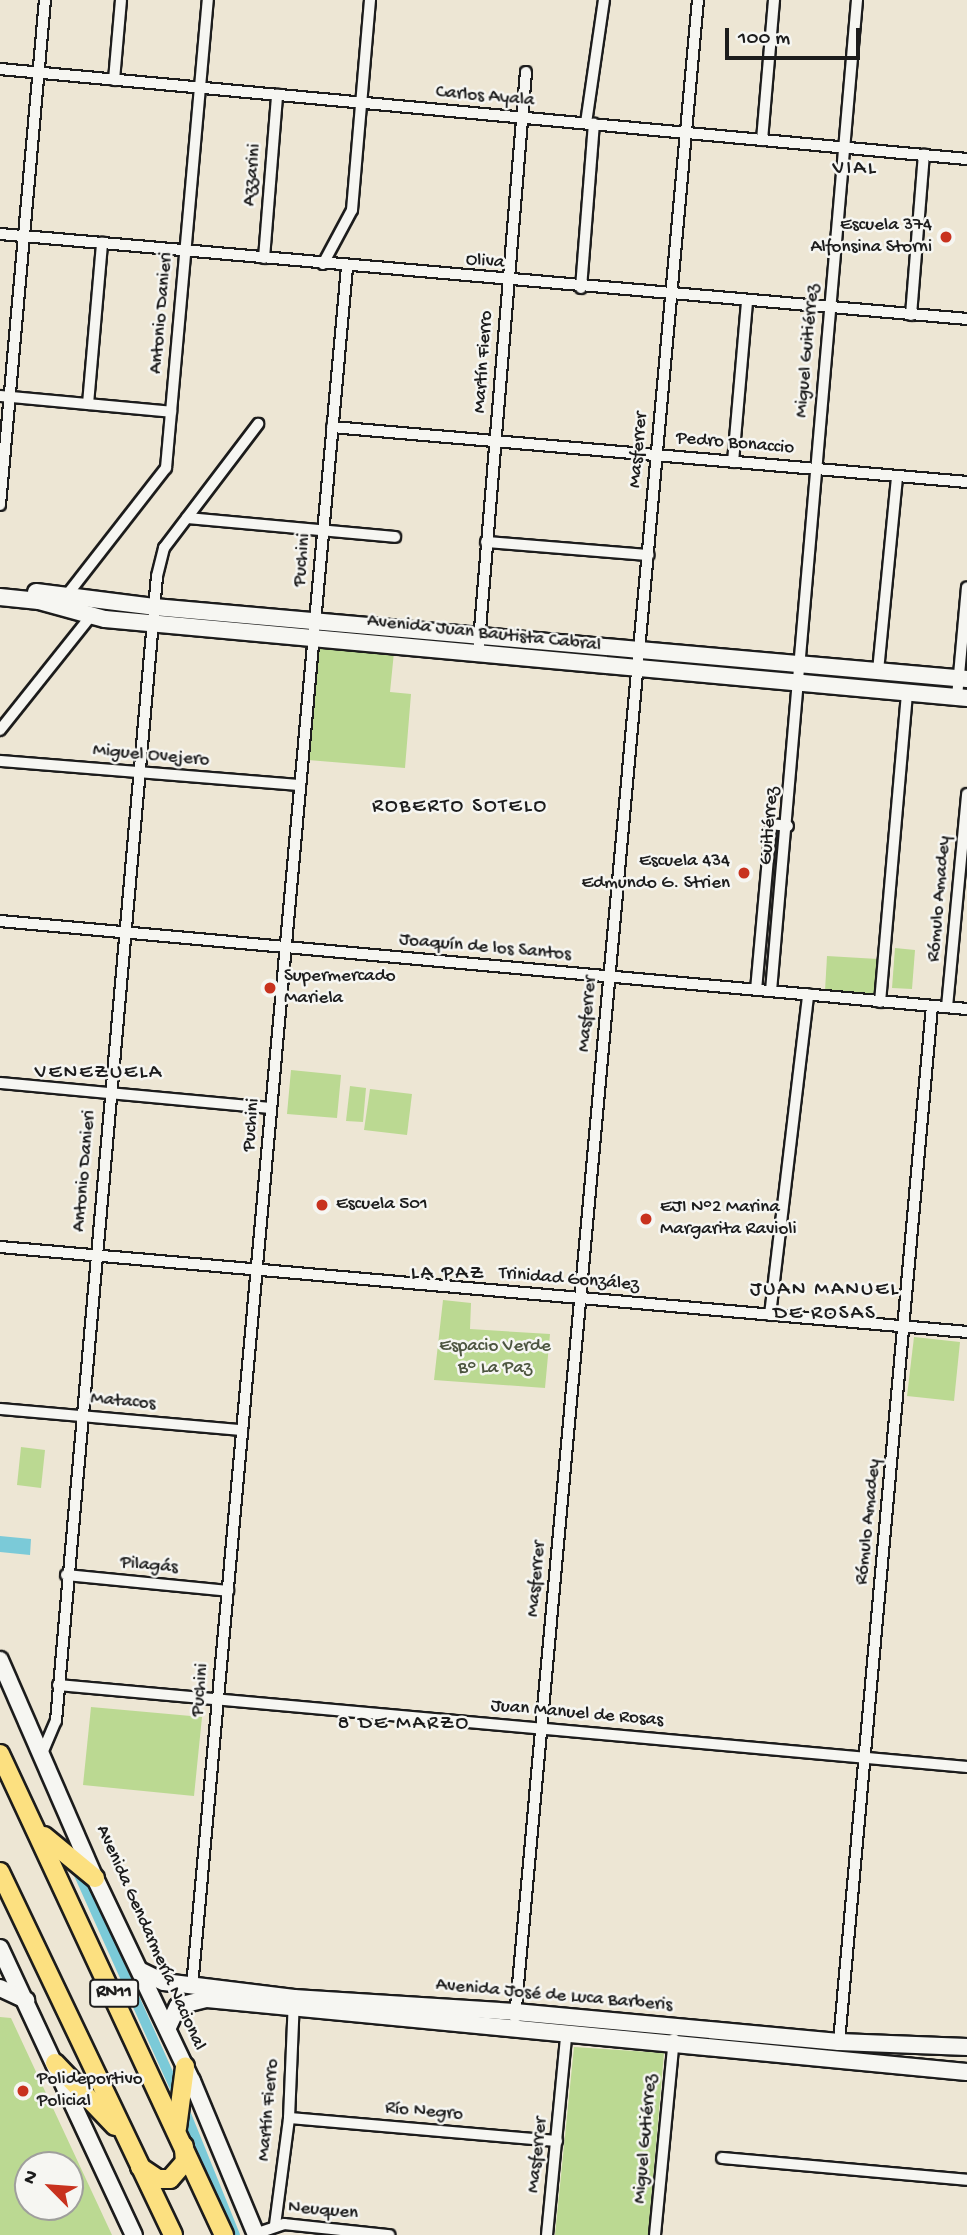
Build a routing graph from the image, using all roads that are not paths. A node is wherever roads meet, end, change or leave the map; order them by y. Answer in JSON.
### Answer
{"nodes":[{"id":1,"x":45,"y":0,"type":"edge"},
{"id":2,"x":121,"y":0,"type":"edge"},
{"id":3,"x":208,"y":0,"type":"edge"},
{"id":4,"x":370,"y":0,"type":"edge"},
{"id":5,"x":604,"y":0,"type":"edge"},
{"id":6,"x":698,"y":0,"type":"edge"},
{"id":7,"x":774,"y":0,"type":"edge"},
{"id":8,"x":857,"y":0,"type":"edge"},
{"id":9,"x":0,"y":69,"type":"edge"},
{"id":10,"x":526,"y":72,"type":"dead end"},
{"id":11,"x":38,"y":73,"type":"junction"},
{"id":12,"x":114,"y":80,"type":"junction"},
{"id":13,"x":200,"y":88,"type":"junction"},
{"id":14,"x":277,"y":95,"type":"junction"},
{"id":15,"x":361,"y":103,"type":"junction"},
{"id":16,"x":522,"y":117,"type":"junction"},
{"id":17,"x":590,"y":124,"type":"junction"},
{"id":18,"x":686,"y":133,"type":"junction"},
{"id":19,"x":762,"y":140,"type":"junction"},
{"id":20,"x":844,"y":147,"type":"junction"},
{"id":21,"x":924,"y":155,"type":"junction"},
{"id":22,"x":967,"y":159,"type":"edge"},
{"id":23,"x":0,"y":234,"type":"edge"},
{"id":24,"x":24,"y":236,"type":"junction"},
{"id":25,"x":102,"y":243,"type":"junction"},
{"id":26,"x":185,"y":251,"type":"junction"},
{"id":27,"x":264,"y":258,"type":"junction"},
{"id":28,"x":323,"y":264,"type":"junction"},
{"id":29,"x":347,"y":267,"type":"junction"},
{"id":30,"x":508,"y":281,"type":"junction"},
{"id":31,"x":581,"y":288,"type":"junction"},
{"id":32,"x":671,"y":296,"type":"junction"},
{"id":33,"x":747,"y":301,"type":"junction"},
{"id":34,"x":829,"y":308,"type":"junction"},
{"id":35,"x":911,"y":315,"type":"junction"},
{"id":36,"x":967,"y":319,"type":"edge"},
{"id":37,"x":5,"y":396,"type":"edge"},
{"id":38,"x":88,"y":404,"type":"junction"},
{"id":39,"x":171,"y":412,"type":"junction"},
{"id":40,"x":258,"y":424,"type":"dead end"},
{"id":41,"x":332,"y":426,"type":"junction"},
{"id":42,"x":495,"y":440,"type":"junction"},
{"id":43,"x":656,"y":455,"type":"junction"},
{"id":44,"x":733,"y":462,"type":"junction"},
{"id":45,"x":816,"y":468,"type":"junction"},
{"id":46,"x":897,"y":477,"type":"junction"},
{"id":47,"x":967,"y":482,"type":"edge"},
{"id":48,"x":0,"y":505,"type":"edge"},
{"id":49,"x":187,"y":518,"type":"junction"},
{"id":50,"x":323,"y":529,"type":"junction"},
{"id":51,"x":395,"y":537,"type":"dead end"},
{"id":52,"x":486,"y":542,"type":"junction"},
{"id":53,"x":648,"y":555,"type":"junction"},
{"id":54,"x":967,"y":587,"type":"edge"},
{"id":55,"x":0,"y":588,"type":"edge"},
{"id":56,"x":67,"y":595,"type":"junction"},
{"id":57,"x":0,"y":597,"type":"edge"},
{"id":58,"x":154,"y":607,"type":"junction"},
{"id":59,"x":91,"y":616,"type":"junction"},
{"id":60,"x":315,"y":620,"type":"junction"},
{"id":61,"x":152,"y":624,"type":"junction"},
{"id":62,"x":479,"y":635,"type":"junction"},
{"id":63,"x":313,"y":638,"type":"junction"},
{"id":64,"x":639,"y":650,"type":"junction"},
{"id":65,"x":478,"y":654,"type":"junction"},
{"id":66,"x":801,"y":664,"type":"junction"},
{"id":67,"x":637,"y":670,"type":"junction"},
{"id":68,"x":878,"y":670,"type":"junction"},
{"id":69,"x":963,"y":679,"type":"edge"},
{"id":70,"x":799,"y":683,"type":"junction"},
{"id":71,"x":907,"y":692,"type":"junction"},
{"id":72,"x":962,"y":697,"type":"edge"},
{"id":73,"x":0,"y":730,"type":"edge"},
{"id":74,"x":0,"y":761,"type":"edge"},
{"id":75,"x":139,"y":772,"type":"junction"},
{"id":76,"x":300,"y":785,"type":"junction"},
{"id":77,"x":967,"y":794,"type":"edge"},
{"id":78,"x":788,"y":825,"type":"junction"},
{"id":79,"x":0,"y":921,"type":"edge"},
{"id":80,"x":124,"y":932,"type":"junction"},
{"id":81,"x":286,"y":947,"type":"junction"},
{"id":82,"x":609,"y":976,"type":"junction"},
{"id":83,"x":756,"y":990,"type":"junction"},
{"id":84,"x":771,"y":991,"type":"junction"},
{"id":85,"x":808,"y":994,"type":"junction"},
{"id":86,"x":880,"y":1002,"type":"junction"},
{"id":87,"x":932,"y":1006,"type":"junction"},
{"id":88,"x":947,"y":1007,"type":"junction"},
{"id":89,"x":967,"y":1009,"type":"edge"},
{"id":90,"x":0,"y":1083,"type":"edge"},
{"id":91,"x":110,"y":1093,"type":"junction"},
{"id":92,"x":271,"y":1108,"type":"junction"},
{"id":93,"x":0,"y":1247,"type":"edge"},
{"id":94,"x":95,"y":1255,"type":"junction"},
{"id":95,"x":256,"y":1268,"type":"junction"},
{"id":96,"x":580,"y":1298,"type":"junction"},
{"id":97,"x":770,"y":1315,"type":"junction"},
{"id":98,"x":905,"y":1327,"type":"junction"},
{"id":99,"x":967,"y":1332,"type":"edge"},
{"id":100,"x":0,"y":1409,"type":"edge"},
{"id":101,"x":81,"y":1416,"type":"junction"},
{"id":102,"x":242,"y":1430,"type":"junction"},
{"id":103,"x":66,"y":1575,"type":"junction"},
{"id":104,"x":228,"y":1591,"type":"junction"},
{"id":105,"x":0,"y":1660,"type":"edge"},
{"id":106,"x":58,"y":1685,"type":"junction"},
{"id":107,"x":218,"y":1699,"type":"junction"},
{"id":108,"x":541,"y":1728,"type":"junction"},
{"id":109,"x":43,"y":1751,"type":"junction"},
{"id":110,"x":0,"y":1754,"type":"edge"},
{"id":111,"x":863,"y":1757,"type":"junction"},
{"id":112,"x":967,"y":1767,"type":"edge"},
{"id":113,"x":0,"y":1787,"type":"edge"},
{"id":114,"x":24,"y":1800,"type":"junction"},
{"id":115,"x":39,"y":1832,"type":"junction"},
{"id":116,"x":0,"y":1872,"type":"edge"},
{"id":117,"x":95,"y":1878,"type":"junction"},
{"id":118,"x":0,"y":1948,"type":"edge"},
{"id":119,"x":141,"y":1971,"type":"junction"},
{"id":120,"x":192,"y":1987,"type":"junction"},
{"id":121,"x":0,"y":1988,"type":"edge"},
{"id":122,"x":26,"y":2000,"type":"junction"},
{"id":123,"x":294,"y":2004,"type":"junction"},
{"id":124,"x":515,"y":2012,"type":"junction"},
{"id":125,"x":168,"y":2027,"type":"junction"},
{"id":126,"x":678,"y":2028,"type":"junction"},
{"id":127,"x":513,"y":2032,"type":"junction"},
{"id":128,"x":566,"y":2037,"type":"junction"},
{"id":129,"x":839,"y":2042,"type":"junction"},
{"id":130,"x":672,"y":2046,"type":"junction"},
{"id":131,"x":967,"y":2047,"type":"edge"},
{"id":132,"x":55,"y":2063,"type":"junction"},
{"id":133,"x":185,"y":2067,"type":"junction"},
{"id":134,"x":967,"y":2072,"type":"edge"},
{"id":135,"x":289,"y":2118,"type":"junction"},
{"id":136,"x":177,"y":2128,"type":"junction"},
{"id":137,"x":126,"y":2137,"type":"junction"},
{"id":138,"x":557,"y":2141,"type":"junction"},
{"id":139,"x":184,"y":2145,"type":"junction"},
{"id":140,"x":722,"y":2158,"type":"dead end"},
{"id":141,"x":140,"y":2167,"type":"junction"},
{"id":142,"x":967,"y":2180,"type":"edge"},
{"id":143,"x":275,"y":2225,"type":"junction"},
{"id":144,"x":255,"y":2234,"type":"edge"},
{"id":145,"x":134,"y":2235,"type":"edge"},
{"id":146,"x":173,"y":2235,"type":"edge"},
{"id":147,"x":224,"y":2235,"type":"edge"},
{"id":148,"x":389,"y":2235,"type":"edge"},
{"id":149,"x":547,"y":2235,"type":"edge"},
{"id":150,"x":654,"y":2235,"type":"edge"}],
"edges":[{"from":1,"to":11,"type":"street"},
{"from":2,"to":12,"type":"street"},
{"from":3,"to":13,"type":"street","name":"Antonio Danieri"},
{"from":4,"to":15,"type":"street"},
{"from":5,"to":17,"type":"street"},
{"from":6,"to":18,"type":"street","name":"Masferrer"},
{"from":7,"to":19,"type":"street"},
{"from":8,"to":20,"type":"street","name":"Miguel Guitiérrez"},
{"from":9,"to":11,"type":"street","name":"Carlos Ayala"},
{"from":10,"to":16,"type":"street","name":"Martín Fierro"},
{"from":11,"to":12,"type":"street","name":"Carlos Ayala"},
{"from":11,"to":24,"type":"street"},
{"from":12,"to":13,"type":"street","name":"Carlos Ayala"},
{"from":13,"to":14,"type":"street","name":"Carlos Ayala"},
{"from":13,"to":26,"type":"street","name":"Antonio Danieri"},
{"from":14,"to":15,"type":"street","name":"Carlos Ayala"},
{"from":14,"to":27,"type":"street","name":"Azzarini"},
{"from":15,"to":16,"type":"street","name":"Carlos Ayala"},
{"from":15,"to":28,"type":"street"},
{"from":16,"to":17,"type":"street","name":"Carlos Ayala"},
{"from":16,"to":30,"type":"street","name":"Martín Fierro"},
{"from":17,"to":18,"type":"street","name":"Carlos Ayala"},
{"from":17,"to":31,"type":"street"},
{"from":18,"to":19,"type":"street","name":"Carlos Ayala"},
{"from":18,"to":32,"type":"street","name":"Masferrer"},
{"from":19,"to":20,"type":"street","name":"Carlos Ayala"},
{"from":20,"to":21,"type":"street","name":"Carlos Ayala"},
{"from":20,"to":34,"type":"street","name":"Miguel Guitiérrez"},
{"from":21,"to":22,"type":"street","name":"Carlos Ayala"},
{"from":21,"to":35,"type":"street"},
{"from":23,"to":24,"type":"street","name":"Oliva"},
{"from":24,"to":25,"type":"street","name":"Oliva"},
{"from":24,"to":37,"type":"street"},
{"from":25,"to":26,"type":"street","name":"Oliva"},
{"from":25,"to":38,"type":"street"},
{"from":26,"to":27,"type":"street","name":"Oliva"},
{"from":26,"to":39,"type":"street","name":"Antonio Danieri"},
{"from":27,"to":28,"type":"street","name":"Oliva"},
{"from":28,"to":29,"type":"street","name":"Oliva"},
{"from":29,"to":30,"type":"street","name":"Oliva"},
{"from":29,"to":41,"type":"street","name":"Puchini"},
{"from":30,"to":31,"type":"street","name":"Oliva"},
{"from":30,"to":42,"type":"street","name":"Martín Fierro"},
{"from":31,"to":32,"type":"street","name":"Oliva"},
{"from":32,"to":33,"type":"street","name":"Oliva"},
{"from":32,"to":43,"type":"street","name":"Masferrer"},
{"from":33,"to":34,"type":"street","name":"Oliva"},
{"from":33,"to":44,"type":"street"},
{"from":34,"to":35,"type":"street","name":"Oliva"},
{"from":34,"to":45,"type":"street","name":"Miguel Guitiérrez"},
{"from":35,"to":36,"type":"street","name":"Oliva"},
{"from":37,"to":38,"type":"street"},
{"from":37,"to":48,"type":"street"},
{"from":38,"to":39,"type":"street"},
{"from":39,"to":56,"type":"street","name":"Antonio Danieri"},
{"from":40,"to":49,"type":"street","name":"Antonio Danieri"},
{"from":41,"to":42,"type":"street","name":"Pedro Bonaccio"},
{"from":41,"to":50,"type":"street","name":"Puchini"},
{"from":42,"to":43,"type":"street","name":"Pedro Bonaccio"},
{"from":42,"to":52,"type":"street","name":"Martín Fierro"},
{"from":43,"to":44,"type":"street","name":"Pedro Bonaccio"},
{"from":43,"to":53,"type":"street","name":"Masferrer"},
{"from":44,"to":45,"type":"street","name":"Pedro Bonaccio"},
{"from":45,"to":46,"type":"street","name":"Pedro Bonaccio"},
{"from":45,"to":66,"type":"street","name":"Miguel Guitiérrez"},
{"from":46,"to":47,"type":"street","name":"Pedro Bonaccio"},
{"from":46,"to":68,"type":"street"},
{"from":49,"to":50,"type":"street"},
{"from":49,"to":58,"type":"street","name":"Antonio Danieri"},
{"from":50,"to":51,"type":"street"},
{"from":50,"to":60,"type":"street","name":"Puchini"},
{"from":52,"to":53,"type":"street"},
{"from":52,"to":62,"type":"street","name":"Martín Fierro"},
{"from":53,"to":64,"type":"street","name":"Masferrer"},
{"from":54,"to":69,"type":"street"},
{"from":55,"to":56,"type":"main road","name":"Avenida Juan Bautista Cabral"},
{"from":56,"to":58,"type":"main road","name":"Avenida Juan Bautista Cabral"},
{"from":57,"to":59,"type":"main road","name":"Avenida Juan Bautista Cabral"},
{"from":58,"to":60,"type":"main road","name":"Avenida Juan Bautista Cabral"},
{"from":58,"to":61,"type":"street","name":"Antonio Danieri"},
{"from":59,"to":61,"type":"main road","name":"Avenida Juan Bautista Cabral"},
{"from":59,"to":73,"type":"street"},
{"from":60,"to":62,"type":"main road","name":"Avenida Juan Bautista Cabral"},
{"from":60,"to":63,"type":"street","name":"Puchini"},
{"from":61,"to":63,"type":"main road","name":"Avenida Juan Bautista Cabral"},
{"from":61,"to":75,"type":"street","name":"Antonio Danieri"},
{"from":62,"to":64,"type":"main road","name":"Avenida Juan Bautista Cabral"},
{"from":62,"to":65,"type":"street","name":"Martín Fierro"},
{"from":63,"to":65,"type":"main road","name":"Avenida Juan Bautista Cabral"},
{"from":63,"to":76,"type":"street","name":"Puchini"},
{"from":64,"to":66,"type":"main road","name":"Avenida Juan Bautista Cabral"},
{"from":64,"to":67,"type":"street","name":"Masferrer"},
{"from":65,"to":67,"type":"main road","name":"Avenida Juan Bautista Cabral"},
{"from":66,"to":68,"type":"main road","name":"Avenida Juan Bautista Cabral"},
{"from":66,"to":70,"type":"street","name":"Guitiérrez"},
{"from":67,"to":70,"type":"main road","name":"Avenida Juan Bautista Cabral"},
{"from":67,"to":82,"type":"street","name":"Masferrer"},
{"from":68,"to":69,"type":"main road","name":"Avenida Juan Bautista Cabral"},
{"from":69,"to":72,"type":"street"},
{"from":70,"to":71,"type":"main road","name":"Avenida Juan Bautista Cabral"},
{"from":70,"to":78,"type":"street","name":"Guitiérrez"},
{"from":71,"to":72,"type":"main road","name":"Avenida Juan Bautista Cabral"},
{"from":71,"to":86,"type":"street"},
{"from":74,"to":75,"type":"street","name":"Miguel Ovejero"},
{"from":75,"to":76,"type":"street","name":"Miguel Ovejero"},
{"from":75,"to":80,"type":"street","name":"Antonio Danieri"},
{"from":76,"to":81,"type":"street","name":"Puchini"},
{"from":77,"to":88,"type":"street","name":"Rómulo Amadey"},
{"from":78,"to":83,"type":"street"},
{"from":78,"to":84,"type":"street","name":"Guitiérrez"},
{"from":79,"to":80,"type":"street","name":"Joaquín de los Santos"},
{"from":80,"to":81,"type":"street","name":"Joaquín de los Santos"},
{"from":80,"to":91,"type":"street","name":"Antonio Danieri"},
{"from":81,"to":82,"type":"street","name":"Joaquín de los Santos"},
{"from":81,"to":92,"type":"street","name":"Puchini"},
{"from":82,"to":83,"type":"street","name":"Joaquín de los Santos"},
{"from":82,"to":96,"type":"street","name":"Masferrer"},
{"from":83,"to":84,"type":"street","name":"Joaquín de los Santos"},
{"from":84,"to":85,"type":"street","name":"Joaquín de los Santos"},
{"from":85,"to":86,"type":"street","name":"Joaquín de los Santos"},
{"from":85,"to":97,"type":"street"},
{"from":86,"to":87,"type":"street","name":"Joaquín de los Santos"},
{"from":87,"to":88,"type":"street","name":"Joaquín de los Santos"},
{"from":87,"to":98,"type":"street","name":"Rómulo Amadey"},
{"from":88,"to":89,"type":"street","name":"Joaquín de los Santos"},
{"from":90,"to":91,"type":"street"},
{"from":91,"to":92,"type":"street"},
{"from":91,"to":94,"type":"street","name":"Antonio Danieri"},
{"from":92,"to":95,"type":"street","name":"Puchini"},
{"from":93,"to":94,"type":"street","name":"Trinidad González"},
{"from":94,"to":95,"type":"street","name":"Trinidad González"},
{"from":94,"to":101,"type":"street","name":"Antonio Danieri"},
{"from":95,"to":96,"type":"street","name":"Trinidad González"},
{"from":95,"to":102,"type":"street","name":"Puchini"},
{"from":96,"to":97,"type":"street","name":"Trinidad González"},
{"from":96,"to":108,"type":"street","name":"Masferrer"},
{"from":97,"to":98,"type":"street","name":"Trinidad González"},
{"from":98,"to":99,"type":"street","name":"Trinidad González"},
{"from":98,"to":111,"type":"street","name":"Rómulo Amadey"},
{"from":100,"to":101,"type":"street","name":"Matacos"},
{"from":101,"to":102,"type":"street","name":"Matacos"},
{"from":101,"to":103,"type":"street","name":"Antonio Danieri"},
{"from":102,"to":104,"type":"street","name":"Puchini"},
{"from":103,"to":104,"type":"street","name":"Pilagás"},
{"from":103,"to":106,"type":"street","name":"Antonio Danieri"},
{"from":104,"to":107,"type":"street","name":"Puchini"},
{"from":105,"to":109,"type":"main road","name":"Avenida Gendarmería Nacional"},
{"from":106,"to":107,"type":"street","name":"Juan Manuel de Rosas"},
{"from":106,"to":109,"type":"street","name":"Antonio Danieri"},
{"from":107,"to":108,"type":"street","name":"Juan Manuel de Rosas"},
{"from":107,"to":120,"type":"street","name":"Puchini"},
{"from":108,"to":111,"type":"street","name":"Juan Manuel de Rosas"},
{"from":108,"to":124,"type":"street","name":"Masferrer"},
{"from":109,"to":117,"type":"main road","name":"Avenida Gendarmería Nacional"},
{"from":110,"to":114,"type":"highway","number":"RN11"},
{"from":111,"to":112,"type":"street","name":"Juan Manuel de Rosas"},
{"from":111,"to":129,"type":"street","name":"Rómulo Amadey"},
{"from":113,"to":114,"type":"highway"},
{"from":114,"to":115,"type":"highway","number":"RN11"},
{"from":115,"to":117,"type":"highway"},
{"from":115,"to":136,"type":"highway","number":"RN11"},
{"from":116,"to":137,"type":"highway","number":"RN11"},
{"from":117,"to":119,"type":"main road","name":"Avenida Gendarmería Nacional"},
{"from":118,"to":122,"type":"main road"},
{"from":119,"to":120,"type":"main road","name":"Avenida José de Luca Barberis"},
{"from":119,"to":125,"type":"main road","name":"Avenida Gendarmería Nacional"},
{"from":120,"to":123,"type":"main road","name":"Avenida José de Luca Barberis"},
{"from":121,"to":122,"type":"main road"},
{"from":122,"to":132,"type":"main road"},
{"from":123,"to":124,"type":"main road","name":"Avenida José de Luca Barberis"},
{"from":123,"to":125,"type":"main road","name":"Avenida José de Luca Barberis"},
{"from":123,"to":127,"type":"main road","name":"Avenida José de Luca Barberis"},
{"from":123,"to":135,"type":"street","name":"Martín Fierro"},
{"from":124,"to":126,"type":"main road","name":"Avenida José de Luca Barberis"},
{"from":124,"to":127,"type":"street","name":"Masferrer"},
{"from":125,"to":133,"type":"main road","name":"Avenida Gendarmería Nacional"},
{"from":126,"to":129,"type":"main road","name":"Avenida José de Luca Barberis"},
{"from":126,"to":130,"type":"street","name":"Miguel Gutiérrez"},
{"from":127,"to":128,"type":"main road","name":"Avenida José de Luca Barberis"},
{"from":128,"to":130,"type":"main road","name":"Avenida José de Luca Barberis"},
{"from":128,"to":138,"type":"street","name":"Masferrer"},
{"from":129,"to":131,"type":"main road","name":"Avenida José de Luca Barberis"},
{"from":130,"to":134,"type":"main road","name":"Avenida José de Luca Barberis"},
{"from":130,"to":150,"type":"street","name":"Miguel Gutiérrez"},
{"from":132,"to":137,"type":"highway"},
{"from":132,"to":145,"type":"main road"},
{"from":133,"to":136,"type":"highway"},
{"from":133,"to":144,"type":"main road","name":"Avenida Gendarmería Nacional"},
{"from":135,"to":138,"type":"street","name":"Río Negro"},
{"from":135,"to":143,"type":"street","name":"Martín Fierro"},
{"from":136,"to":139,"type":"highway","number":"RN11"},
{"from":137,"to":141,"type":"highway","number":"RN11"},
{"from":138,"to":149,"type":"street","name":"Masferrer"},
{"from":139,"to":141,"type":"highway"},
{"from":139,"to":147,"type":"highway","number":"RN11"},
{"from":140,"to":142,"type":"street"},
{"from":141,"to":146,"type":"highway","number":"RN11"},
{"from":143,"to":144,"type":"street","name":"Neuquen"},
{"from":143,"to":148,"type":"street","name":"Neuquen"}]}
